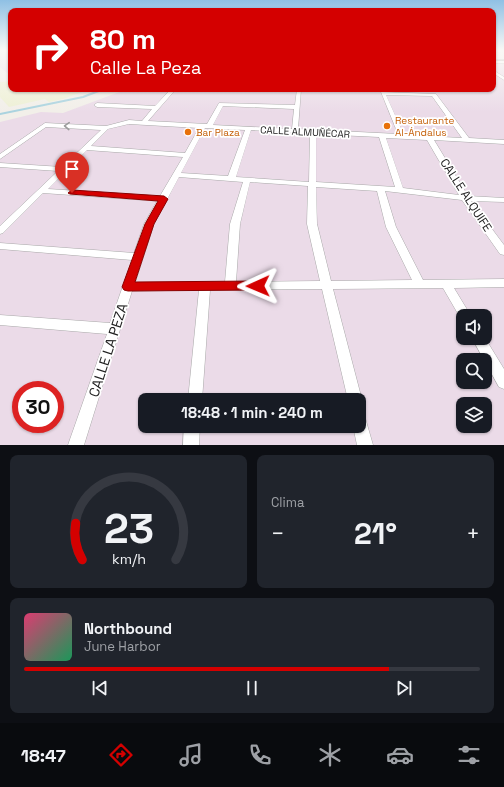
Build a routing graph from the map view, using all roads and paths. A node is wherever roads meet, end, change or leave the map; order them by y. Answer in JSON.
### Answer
{"nodes":[{"id":1,"x":496,"y":74,"type":"edge"},
{"id":2,"x":499,"y":76,"type":"joint"},
{"id":3,"x":504,"y":79,"type":"edge"},
{"id":4,"x":171,"y":92,"type":"edge"},
{"id":5,"x":299,"y":92,"type":"edge"},
{"id":6,"x":97,"y":105,"type":"dead end"},
{"id":7,"x":298,"y":107,"type":"junction"},
{"id":8,"x":157,"y":108,"type":"junction"},
{"id":9,"x":143,"y":123,"type":"junction"},
{"id":10,"x":206,"y":126,"type":"junction"},
{"id":11,"x":106,"y":128,"type":"junction"},
{"id":12,"x":248,"y":128,"type":"junction"},
{"id":13,"x":296,"y":131,"type":"junction"},
{"id":14,"x":312,"y":132,"type":"junction"},
{"id":15,"x":382,"y":136,"type":"junction"},
{"id":16,"x":402,"y":137,"type":"junction"},
{"id":17,"x":429,"y":138,"type":"junction"},
{"id":18,"x":467,"y":140,"type":"junction"},
{"id":19,"x":504,"y":142,"type":"edge"},
{"id":20,"x":87,"y":148,"type":"junction"},
{"id":21,"x":188,"y":155,"type":"junction"},
{"id":22,"x":0,"y":157,"type":"edge"},
{"id":23,"x":0,"y":165,"type":"edge"},
{"id":24,"x":65,"y":169,"type":"junction"},
{"id":25,"x":177,"y":175,"type":"junction"},
{"id":26,"x":231,"y":179,"type":"junction"},
{"id":27,"x":247,"y":180,"type":"junction"},
{"id":28,"x":312,"y":184,"type":"junction"},
{"id":29,"x":380,"y":189,"type":"junction"},
{"id":30,"x":42,"y":190,"type":"junction"},
{"id":31,"x":400,"y":190,"type":"junction"},
{"id":32,"x":465,"y":198,"type":"junction"},
{"id":33,"x":164,"y":199,"type":"junction"},
{"id":34,"x":504,"y":200,"type":"edge"},
{"id":35,"x":0,"y":231,"type":"edge"},
{"id":36,"x":0,"y":246,"type":"edge"},
{"id":37,"x":504,"y":252,"type":"edge"},
{"id":38,"x":138,"y":258,"type":"junction"},
{"id":39,"x":420,"y":284,"type":"junction"},
{"id":40,"x":446,"y":284,"type":"junction"},
{"id":41,"x":504,"y":284,"type":"edge"},
{"id":42,"x":327,"y":285,"type":"junction"},
{"id":43,"x":205,"y":286,"type":"junction"},
{"id":44,"x":230,"y":286,"type":"junction"},
{"id":45,"x":128,"y":287,"type":"junction"},
{"id":46,"x":461,"y":309,"type":"edge"},
{"id":47,"x":0,"y":320,"type":"edge"},
{"id":48,"x":114,"y":329,"type":"junction"},
{"id":49,"x":482,"y":345,"type":"edge"},
{"id":50,"x":504,"y":382,"type":"edge"},
{"id":51,"x":196,"y":393,"type":"edge"},
{"id":52,"x":352,"y":393,"type":"edge"},
{"id":53,"x":191,"y":433,"type":"edge"},
{"id":54,"x":362,"y":433,"type":"edge"},
{"id":55,"x":76,"y":445,"type":"edge"},
{"id":56,"x":190,"y":445,"type":"edge"},
{"id":57,"x":365,"y":445,"type":"edge"}],
"edges":[{"from":1,"to":2,"type":"street"},
{"from":2,"to":3,"type":"street"},
{"from":4,"to":8,"type":"street"},
{"from":5,"to":7,"type":"street"},
{"from":6,"to":8,"type":"street"},
{"from":7,"to":10,"type":"street","name":"CALLE LA PEZA"},
{"from":7,"to":13,"type":"street"},
{"from":8,"to":9,"type":"street"},
{"from":9,"to":10,"type":"street","name":"CALLE ALMUÑÉCAR"},
{"from":9,"to":11,"type":"street","name":"CALLE ALMUÑÉCAR"},
{"from":10,"to":12,"type":"street","name":"CALLE ALMUÑÉCAR"},
{"from":10,"to":21,"type":"street","name":"CALLE LA PEZA"},
{"from":11,"to":20,"type":"street"},
{"from":11,"to":22,"type":"street","one_way":true},
{"from":12,"to":13,"type":"street","name":"CALLE ALMUÑÉCAR"},
{"from":12,"to":26,"type":"street"},
{"from":13,"to":14,"type":"street","name":"CALLE ALMUÑÉCAR"},
{"from":14,"to":15,"type":"street","name":"CALLE ALMUÑÉCAR"},
{"from":14,"to":28,"type":"street"},
{"from":15,"to":16,"type":"street","name":"CALLE ALMUÑÉCAR"},
{"from":15,"to":31,"type":"street"},
{"from":16,"to":17,"type":"street","name":"CALLE ALMUÑÉCAR"},
{"from":16,"to":18,"type":"street"},
{"from":17,"to":18,"type":"street","name":"CALLE ALMUÑÉCAR"},
{"from":17,"to":32,"type":"street","name":"CALLE ALQUIFE"},
{"from":18,"to":19,"type":"street","name":"CALLE ALMUÑÉCAR"},
{"from":20,"to":21,"type":"street"},
{"from":20,"to":24,"type":"street"},
{"from":21,"to":25,"type":"street","name":"CALLE LA PEZA"},
{"from":23,"to":24,"type":"street"},
{"from":24,"to":30,"type":"street"},
{"from":25,"to":26,"type":"street"},
{"from":25,"to":33,"type":"street","name":"CALLE LA PEZA"},
{"from":26,"to":27,"type":"street"},
{"from":27,"to":28,"type":"street"},
{"from":27,"to":44,"type":"street"},
{"from":28,"to":29,"type":"street"},
{"from":28,"to":42,"type":"street"},
{"from":29,"to":31,"type":"street"},
{"from":29,"to":39,"type":"street"},
{"from":30,"to":33,"type":"street"},
{"from":30,"to":35,"type":"street"},
{"from":31,"to":32,"type":"street"},
{"from":32,"to":34,"type":"street"},
{"from":32,"to":37,"type":"street","name":"CALLE ALQUIFE"},
{"from":33,"to":38,"type":"street","name":"CALLE LA PEZA"},
{"from":36,"to":38,"type":"street"},
{"from":38,"to":45,"type":"street","name":"CALLE LA PEZA"},
{"from":39,"to":40,"type":"street"},
{"from":39,"to":42,"type":"street"},
{"from":40,"to":41,"type":"street"},
{"from":40,"to":46,"type":"street"},
{"from":42,"to":44,"type":"street"},
{"from":42,"to":52,"type":"street"},
{"from":43,"to":44,"type":"street"},
{"from":43,"to":45,"type":"street"},
{"from":43,"to":51,"type":"street"},
{"from":45,"to":48,"type":"street","name":"CALLE LA PEZA"},
{"from":47,"to":48,"type":"street"},
{"from":48,"to":55,"type":"street","name":"CALLE LA PEZA"},
{"from":49,"to":50,"type":"street"},
{"from":53,"to":56,"type":"street"},
{"from":54,"to":57,"type":"street"}]}
